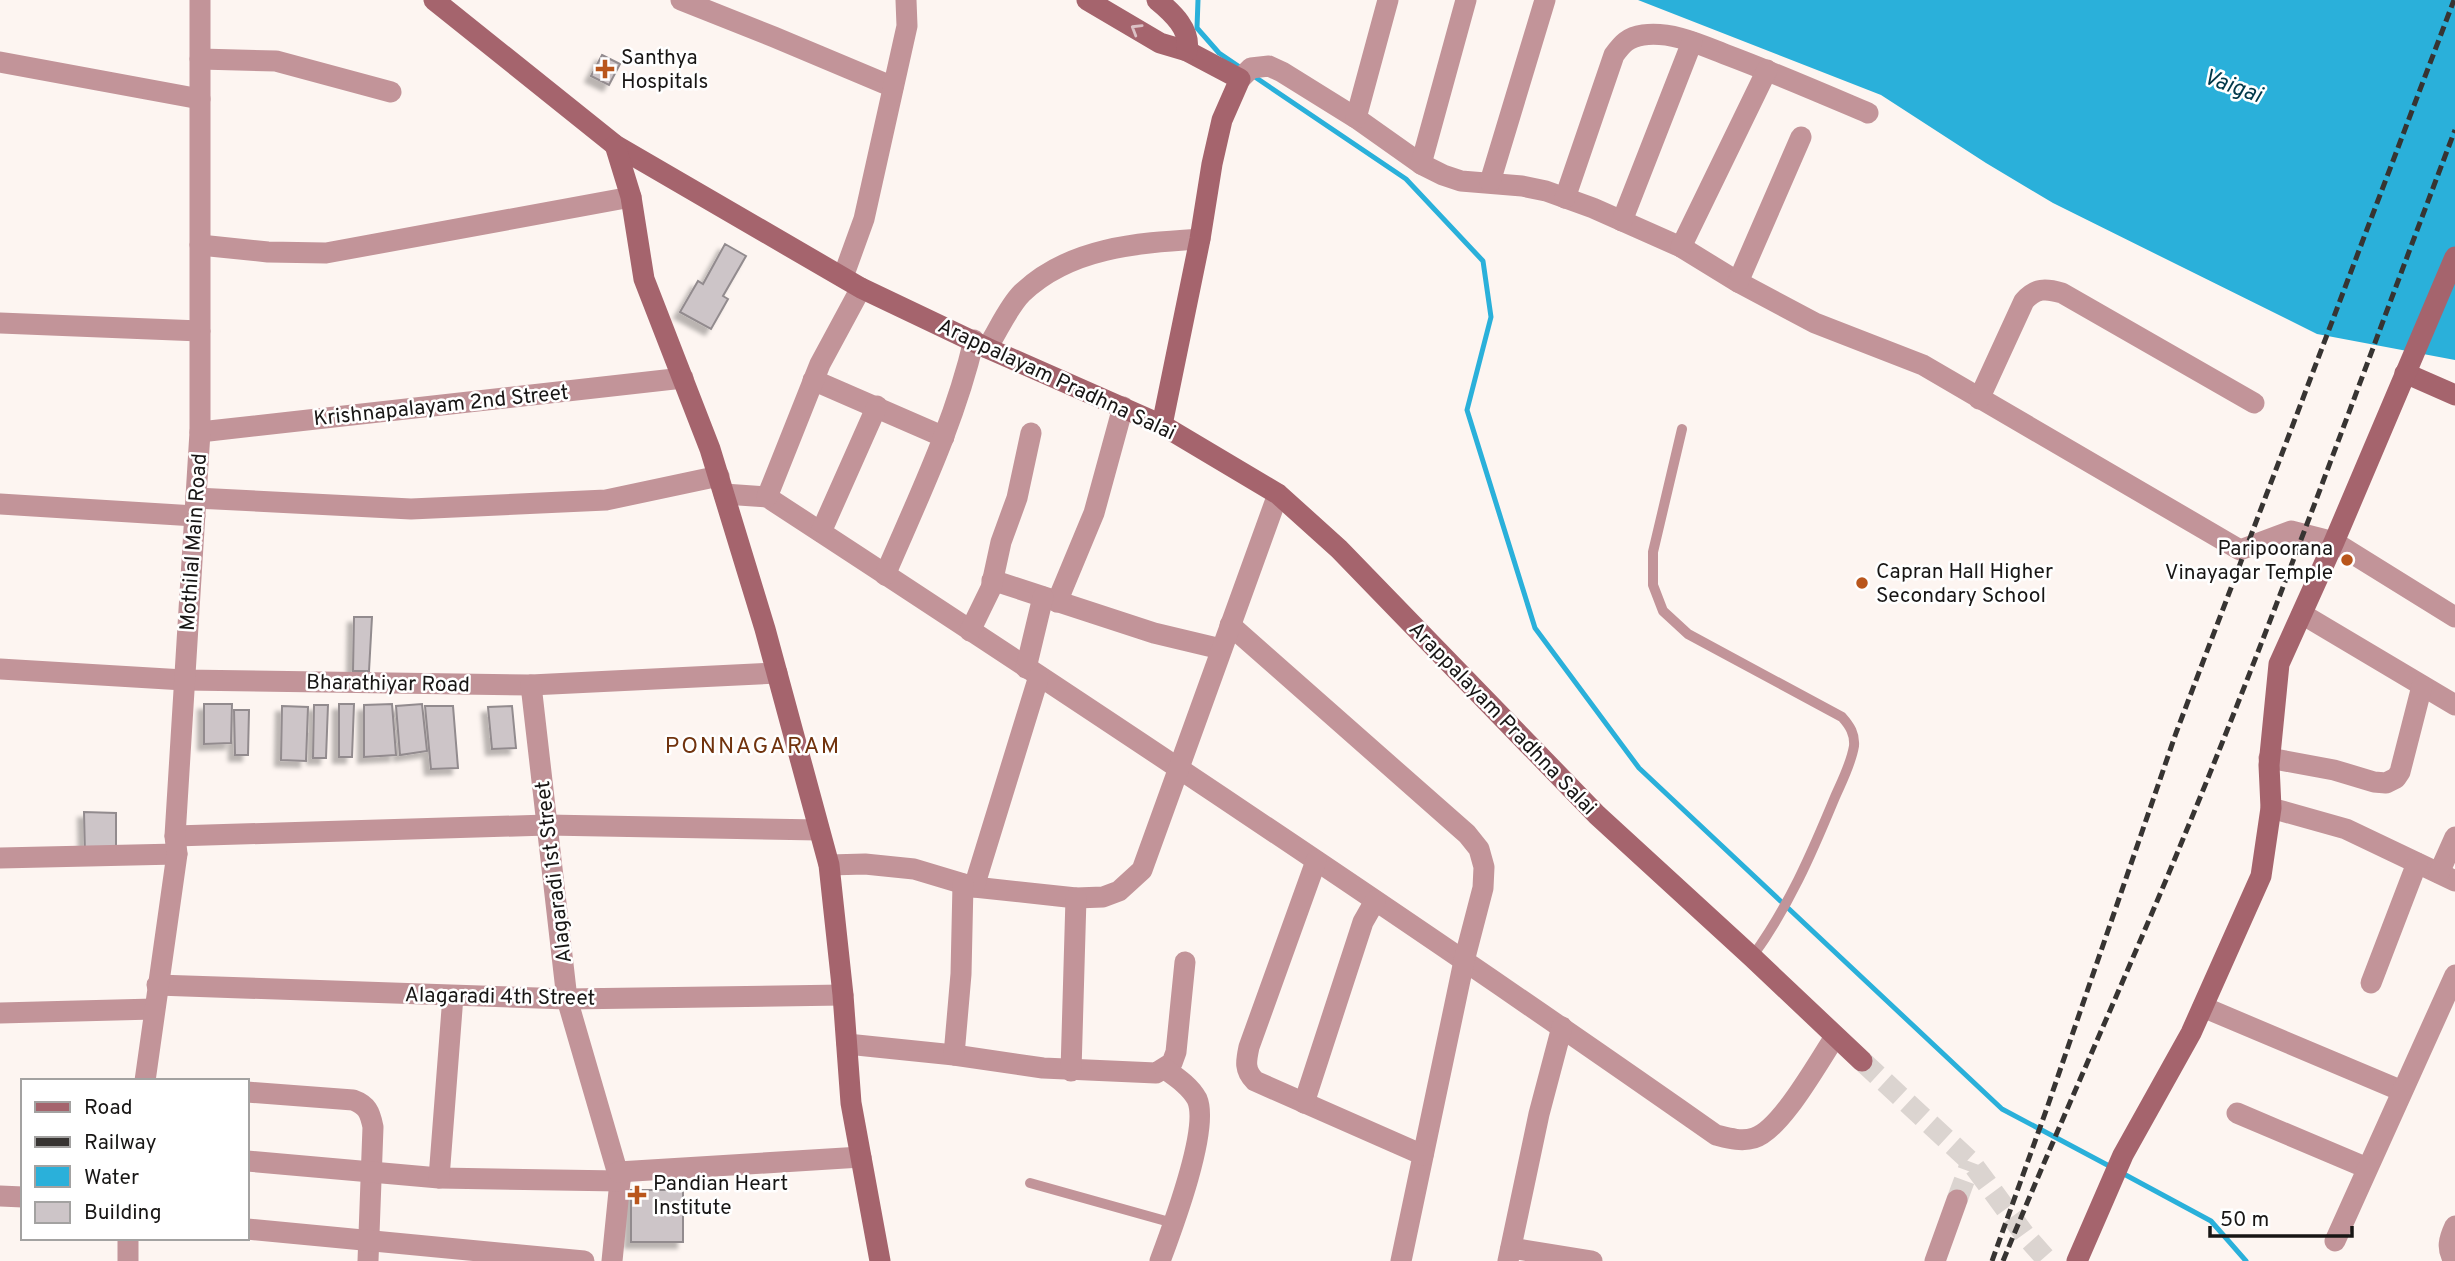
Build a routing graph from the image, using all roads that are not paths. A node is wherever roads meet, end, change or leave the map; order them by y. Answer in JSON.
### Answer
{"nodes":[{"id":1,"x":200,"y":0,"type":"edge"},
{"id":2,"x":434,"y":0,"type":"edge"},
{"id":3,"x":681,"y":0,"type":"edge"},
{"id":4,"x":906,"y":0,"type":"edge"},
{"id":5,"x":1087,"y":0,"type":"edge"},
{"id":6,"x":1157,"y":0,"type":"edge"},
{"id":7,"x":1388,"y":0,"type":"edge"},
{"id":8,"x":1466,"y":0,"type":"edge"},
{"id":9,"x":1545,"y":1,"type":"edge"},
{"id":10,"x":1692,"y":42,"type":"junction"},
{"id":11,"x":1187,"y":51,"type":"junction"},
{"id":12,"x":200,"y":59,"type":"junction"},
{"id":13,"x":0,"y":62,"type":"edge"},
{"id":14,"x":1767,"y":70,"type":"junction"},
{"id":15,"x":1245,"y":74,"type":"junction"},
{"id":16,"x":893,"y":87,"type":"junction"},
{"id":17,"x":391,"y":92,"type":"dead end"},
{"id":18,"x":200,"y":99,"type":"junction"},
{"id":19,"x":1868,"y":113,"type":"dead end"},
{"id":20,"x":1356,"y":118,"type":"junction"},
{"id":21,"x":1801,"y":137,"type":"dead end"},
{"id":22,"x":615,"y":145,"type":"junction"},
{"id":23,"x":1421,"y":164,"type":"junction"},
{"id":24,"x":1490,"y":182,"type":"junction"},
{"id":25,"x":631,"y":197,"type":"junction"},
{"id":26,"x":1565,"y":198,"type":"junction"},
{"id":27,"x":1622,"y":221,"type":"junction"},
{"id":28,"x":1200,"y":239,"type":"junction"},
{"id":29,"x":200,"y":245,"type":"junction"},
{"id":30,"x":1681,"y":247,"type":"junction"},
{"id":31,"x":2455,"y":257,"type":"edge"},
{"id":32,"x":852,"y":282,"type":"junction"},
{"id":33,"x":1738,"y":282,"type":"junction"},
{"id":34,"x":0,"y":323,"type":"edge"},
{"id":35,"x":200,"y":331,"type":"junction"},
{"id":36,"x":980,"y":344,"type":"junction"},
{"id":37,"x":2407,"y":367,"type":"junction"},
{"id":38,"x":683,"y":378,"type":"junction"},
{"id":39,"x":813,"y":380,"type":"junction"},
{"id":40,"x":2455,"y":395,"type":"edge"},
{"id":41,"x":1979,"y":399,"type":"junction"},
{"id":42,"x":2254,"y":403,"type":"dead end"},
{"id":43,"x":877,"y":406,"type":"junction"},
{"id":44,"x":1123,"y":407,"type":"junction"},
{"id":45,"x":1163,"y":425,"type":"junction"},
{"id":46,"x":1682,"y":429,"type":"dead end"},
{"id":47,"x":200,"y":432,"type":"junction"},
{"id":48,"x":1031,"y":433,"type":"dead end"},
{"id":49,"x":944,"y":437,"type":"junction"},
{"id":50,"x":721,"y":485,"type":"junction"},
{"id":51,"x":1278,"y":494,"type":"junction"},
{"id":52,"x":766,"y":497,"type":"junction"},
{"id":53,"x":0,"y":504,"type":"edge"},
{"id":54,"x":195,"y":507,"type":"junction"},
{"id":55,"x":821,"y":532,"type":"junction"},
{"id":56,"x":2334,"y":542,"type":"junction"},
{"id":57,"x":885,"y":575,"type":"junction"},
{"id":58,"x":992,"y":580,"type":"junction"},
{"id":59,"x":1050,"y":600,"type":"junction"},
{"id":60,"x":2302,"y":614,"type":"junction"},
{"id":61,"x":2455,"y":617,"type":"edge"},
{"id":62,"x":1230,"y":625,"type":"junction"},
{"id":63,"x":970,"y":631,"type":"junction"},
{"id":64,"x":1221,"y":649,"type":"junction"},
{"id":65,"x":0,"y":669,"type":"edge"},
{"id":66,"x":1032,"y":672,"type":"junction"},
{"id":67,"x":777,"y":673,"type":"junction"},
{"id":68,"x":184,"y":680,"type":"junction"},
{"id":69,"x":531,"y":685,"type":"junction"},
{"id":70,"x":2422,"y":686,"type":"junction"},
{"id":71,"x":2455,"y":705,"type":"edge"},
{"id":72,"x":2269,"y":758,"type":"junction"},
{"id":73,"x":1177,"y":767,"type":"junction"},
{"id":74,"x":2271,"y":808,"type":"junction"},
{"id":75,"x":547,"y":825,"type":"junction"},
{"id":76,"x":819,"y":830,"type":"junction"},
{"id":77,"x":2455,"y":837,"type":"edge"},
{"id":78,"x":176,"y":845,"type":"junction"},
{"id":79,"x":0,"y":858,"type":"edge"},
{"id":80,"x":1316,"y":861,"type":"junction"},
{"id":81,"x":2417,"y":863,"type":"junction"},
{"id":82,"x":829,"y":865,"type":"junction"},
{"id":83,"x":2447,"y":877,"type":"edge"},
{"id":84,"x":969,"y":885,"type":"junction"},
{"id":85,"x":1076,"y":898,"type":"junction"},
{"id":86,"x":1375,"y":901,"type":"junction"},
{"id":87,"x":1752,"y":957,"type":"junction"},
{"id":88,"x":1464,"y":961,"type":"junction"},
{"id":89,"x":1185,"y":962,"type":"dead end"},
{"id":90,"x":2455,"y":975,"type":"edge"},
{"id":91,"x":2371,"y":983,"type":"dead end"},
{"id":92,"x":157,"y":985,"type":"junction"},
{"id":93,"x":843,"y":995,"type":"junction"},
{"id":94,"x":453,"y":996,"type":"junction"},
{"id":95,"x":568,"y":999,"type":"junction"},
{"id":96,"x":2203,"y":1007,"type":"junction"},
{"id":97,"x":154,"y":1009,"type":"junction"},
{"id":98,"x":0,"y":1013,"type":"edge"},
{"id":99,"x":1562,"y":1027,"type":"junction"},
{"id":100,"x":1835,"y":1037,"type":"junction"},
{"id":101,"x":847,"y":1044,"type":"junction"},
{"id":102,"x":954,"y":1055,"type":"junction"},
{"id":103,"x":1861,"y":1061,"type":"tunnel mouth"},
{"id":104,"x":1165,"y":1069,"type":"junction"},
{"id":105,"x":1071,"y":1071,"type":"junction"},
{"id":106,"x":145,"y":1079,"type":"edge"},
{"id":107,"x":2402,"y":1091,"type":"junction"},
{"id":108,"x":248,"y":1092,"type":"edge"},
{"id":109,"x":1304,"y":1103,"type":"junction"},
{"id":110,"x":2236,"y":1113,"type":"dead end"},
{"id":111,"x":1423,"y":1155,"type":"junction"},
{"id":112,"x":861,"y":1157,"type":"junction"},
{"id":113,"x":248,"y":1161,"type":"edge"},
{"id":114,"x":2367,"y":1168,"type":"junction"},
{"id":115,"x":372,"y":1173,"type":"junction"},
{"id":116,"x":619,"y":1177,"type":"junction"},
{"id":117,"x":439,"y":1178,"type":"junction"},
{"id":118,"x":1030,"y":1183,"type":"dead end"},
{"id":119,"x":0,"y":1196,"type":"edge"},
{"id":120,"x":21,"y":1198,"type":"edge"},
{"id":121,"x":1958,"y":1200,"type":"tunnel mouth"},
{"id":122,"x":1173,"y":1223,"type":"junction"},
{"id":123,"x":2455,"y":1226,"type":"edge"},
{"id":124,"x":248,"y":1229,"type":"edge"},
{"id":125,"x":128,"y":1240,"type":"edge"},
{"id":126,"x":2335,"y":1241,"type":"dead end"},
{"id":127,"x":368,"y":1251,"type":"edge"},
{"id":128,"x":1510,"y":1254,"type":"edge"},
{"id":129,"x":128,"y":1261,"type":"edge"},
{"id":130,"x":584,"y":1261,"type":"edge"},
{"id":131,"x":612,"y":1261,"type":"edge"},
{"id":132,"x":880,"y":1261,"type":"edge"},
{"id":133,"x":1160,"y":1261,"type":"edge"},
{"id":134,"x":1401,"y":1261,"type":"edge"},
{"id":135,"x":1591,"y":1261,"type":"edge"},
{"id":136,"x":1935,"y":1261,"type":"edge"},
{"id":137,"x":2077,"y":1261,"type":"edge"},
{"id":138,"x":2454,"y":1261,"type":"edge"}],
"edges":[{"from":1,"to":12,"type":"street","name":"Mothilal Main Road"},
{"from":2,"to":22,"type":"street","name":"Arappalayam Pradhna Salai"},
{"from":3,"to":16,"type":"street"},
{"from":4,"to":16,"type":"street"},
{"from":11,"to":5,"type":"street","one_way":true},
{"from":6,"to":11,"type":"street"},
{"from":7,"to":20,"type":"street"},
{"from":8,"to":23,"type":"street"},
{"from":9,"to":24,"type":"street"},
{"from":10,"to":14,"type":"street"},
{"from":10,"to":26,"type":"street"},
{"from":10,"to":27,"type":"street"},
{"from":11,"to":15,"type":"street"},
{"from":12,"to":17,"type":"street"},
{"from":12,"to":18,"type":"street","name":"Mothilal Main Road"},
{"from":13,"to":18,"type":"street"},
{"from":14,"to":19,"type":"street"},
{"from":14,"to":30,"type":"street"},
{"from":15,"to":20,"type":"street"},
{"from":15,"to":28,"type":"street"},
{"from":16,"to":32,"type":"street"},
{"from":18,"to":29,"type":"street","name":"Mothilal Main Road"},
{"from":20,"to":23,"type":"street"},
{"from":21,"to":33,"type":"street"},
{"from":22,"to":25,"type":"street"},
{"from":22,"to":32,"type":"street","name":"Arappalayam Pradhna Salai"},
{"from":23,"to":24,"type":"street"},
{"from":24,"to":26,"type":"street"},
{"from":25,"to":29,"type":"street"},
{"from":25,"to":38,"type":"street"},
{"from":26,"to":27,"type":"street"},
{"from":27,"to":30,"type":"street"},
{"from":28,"to":36,"type":"street"},
{"from":28,"to":45,"type":"street"},
{"from":29,"to":35,"type":"street","name":"Mothilal Main Road"},
{"from":30,"to":33,"type":"street"},
{"from":31,"to":37,"type":"street"},
{"from":32,"to":36,"type":"street","name":"Arappalayam Pradhna Salai"},
{"from":32,"to":39,"type":"street"},
{"from":33,"to":41,"type":"street"},
{"from":34,"to":35,"type":"street"},
{"from":35,"to":47,"type":"street","name":"Mothilal Main Road"},
{"from":36,"to":44,"type":"street","name":"Arappalayam Pradhna Salai"},
{"from":36,"to":49,"type":"street"},
{"from":37,"to":40,"type":"street"},
{"from":37,"to":56,"type":"street"},
{"from":38,"to":47,"type":"street","name":"Krishnapalayam 2nd Street"},
{"from":38,"to":50,"type":"street"},
{"from":39,"to":43,"type":"street"},
{"from":39,"to":52,"type":"street"},
{"from":41,"to":42,"type":"street"},
{"from":41,"to":56,"type":"street"},
{"from":43,"to":49,"type":"street"},
{"from":43,"to":55,"type":"street"},
{"from":44,"to":45,"type":"street","name":"Arappalayam Pradhna Salai"},
{"from":44,"to":59,"type":"street"},
{"from":45,"to":51,"type":"street","name":"Arappalayam Pradhna Salai"},
{"from":46,"to":87,"type":"lane"},
{"from":47,"to":54,"type":"street","name":"Mothilal Main Road"},
{"from":48,"to":58,"type":"street"},
{"from":49,"to":57,"type":"street"},
{"from":50,"to":52,"type":"street"},
{"from":50,"to":54,"type":"street"},
{"from":50,"to":67,"type":"street"},
{"from":51,"to":62,"type":"street"},
{"from":51,"to":87,"type":"street","name":"Arappalayam Pradhna Salai"},
{"from":52,"to":55,"type":"street"},
{"from":53,"to":54,"type":"street"},
{"from":54,"to":68,"type":"street","name":"Mothilal Main Road"},
{"from":55,"to":57,"type":"street"},
{"from":56,"to":60,"type":"street"},
{"from":56,"to":61,"type":"street"},
{"from":57,"to":63,"type":"street"},
{"from":58,"to":59,"type":"street"},
{"from":58,"to":63,"type":"street"},
{"from":59,"to":64,"type":"street"},
{"from":59,"to":66,"type":"street"},
{"from":60,"to":70,"type":"street"},
{"from":60,"to":72,"type":"street"},
{"from":62,"to":64,"type":"street"},
{"from":62,"to":88,"type":"street"},
{"from":63,"to":66,"type":"street"},
{"from":64,"to":73,"type":"street"},
{"from":65,"to":68,"type":"street","name":"Bharathiyar Road"},
{"from":66,"to":73,"type":"street"},
{"from":66,"to":84,"type":"street"},
{"from":67,"to":69,"type":"street","name":"Bharathiyar Road"},
{"from":67,"to":76,"type":"street"},
{"from":68,"to":69,"type":"street","name":"Bharathiyar Road"},
{"from":68,"to":78,"type":"street","name":"Mothilal Main Road"},
{"from":69,"to":75,"type":"street","name":"Alagaradi 1st Street"},
{"from":70,"to":71,"type":"street"},
{"from":70,"to":72,"type":"street"},
{"from":72,"to":74,"type":"street"},
{"from":73,"to":80,"type":"street"},
{"from":73,"to":85,"type":"street"},
{"from":74,"to":81,"type":"street"},
{"from":74,"to":96,"type":"street"},
{"from":75,"to":76,"type":"street"},
{"from":75,"to":78,"type":"street"},
{"from":75,"to":95,"type":"street","name":"Alagaradi 1st Street"},
{"from":76,"to":82,"type":"street"},
{"from":77,"to":83,"type":"street"},
{"from":78,"to":79,"type":"street"},
{"from":78,"to":92,"type":"street","name":"Mothilal Main Road"},
{"from":80,"to":86,"type":"street"},
{"from":80,"to":109,"type":"street"},
{"from":81,"to":83,"type":"street"},
{"from":81,"to":91,"type":"street"},
{"from":82,"to":84,"type":"street"},
{"from":82,"to":93,"type":"street"},
{"from":84,"to":85,"type":"street"},
{"from":84,"to":102,"type":"street"},
{"from":85,"to":105,"type":"street"},
{"from":86,"to":88,"type":"street"},
{"from":86,"to":109,"type":"street"},
{"from":87,"to":100,"type":"street","name":"Arappalayam Pradhna Salai"},
{"from":88,"to":99,"type":"street"},
{"from":88,"to":111,"type":"street"},
{"from":89,"to":104,"type":"street"},
{"from":90,"to":107,"type":"street"},
{"from":92,"to":94,"type":"street","name":"Alagaradi 4th Street"},
{"from":92,"to":97,"type":"street","name":"Mothilal Main Road"},
{"from":93,"to":95,"type":"street","name":"Alagaradi 4th Street"},
{"from":93,"to":101,"type":"street"},
{"from":94,"to":95,"type":"street","name":"Alagaradi 4th Street"},
{"from":94,"to":117,"type":"street"},
{"from":95,"to":116,"type":"street","name":"Alagaradi 1st Street"},
{"from":96,"to":107,"type":"street"},
{"from":96,"to":137,"type":"street"},
{"from":97,"to":98,"type":"street"},
{"from":97,"to":106,"type":"street","name":"Mothilal Main Road"},
{"from":99,"to":100,"type":"street"},
{"from":99,"to":128,"type":"street"},
{"from":100,"to":103,"type":"street","name":"Arappalayam Pradhna Salai"},
{"from":101,"to":102,"type":"street"},
{"from":101,"to":112,"type":"street"},
{"from":102,"to":105,"type":"street"},
{"from":104,"to":105,"type":"street"},
{"from":104,"to":122,"type":"street"},
{"from":107,"to":114,"type":"street"},
{"from":108,"to":115,"type":"street"},
{"from":109,"to":111,"type":"street"},
{"from":110,"to":114,"type":"street"},
{"from":111,"to":134,"type":"street"},
{"from":112,"to":116,"type":"street"},
{"from":112,"to":132,"type":"street"},
{"from":113,"to":115,"type":"street"},
{"from":114,"to":126,"type":"street"},
{"from":115,"to":117,"type":"street"},
{"from":115,"to":127,"type":"street"},
{"from":116,"to":117,"type":"street"},
{"from":116,"to":131,"type":"street","name":"Alagaradi 1st Street"},
{"from":118,"to":122,"type":"lane"},
{"from":119,"to":120,"type":"street"},
{"from":121,"to":136,"type":"street"},
{"from":122,"to":133,"type":"street"},
{"from":123,"to":138,"type":"street"},
{"from":124,"to":127,"type":"street"},
{"from":125,"to":129,"type":"street"},
{"from":127,"to":130,"type":"street"},
{"from":128,"to":135,"type":"street"}]}
